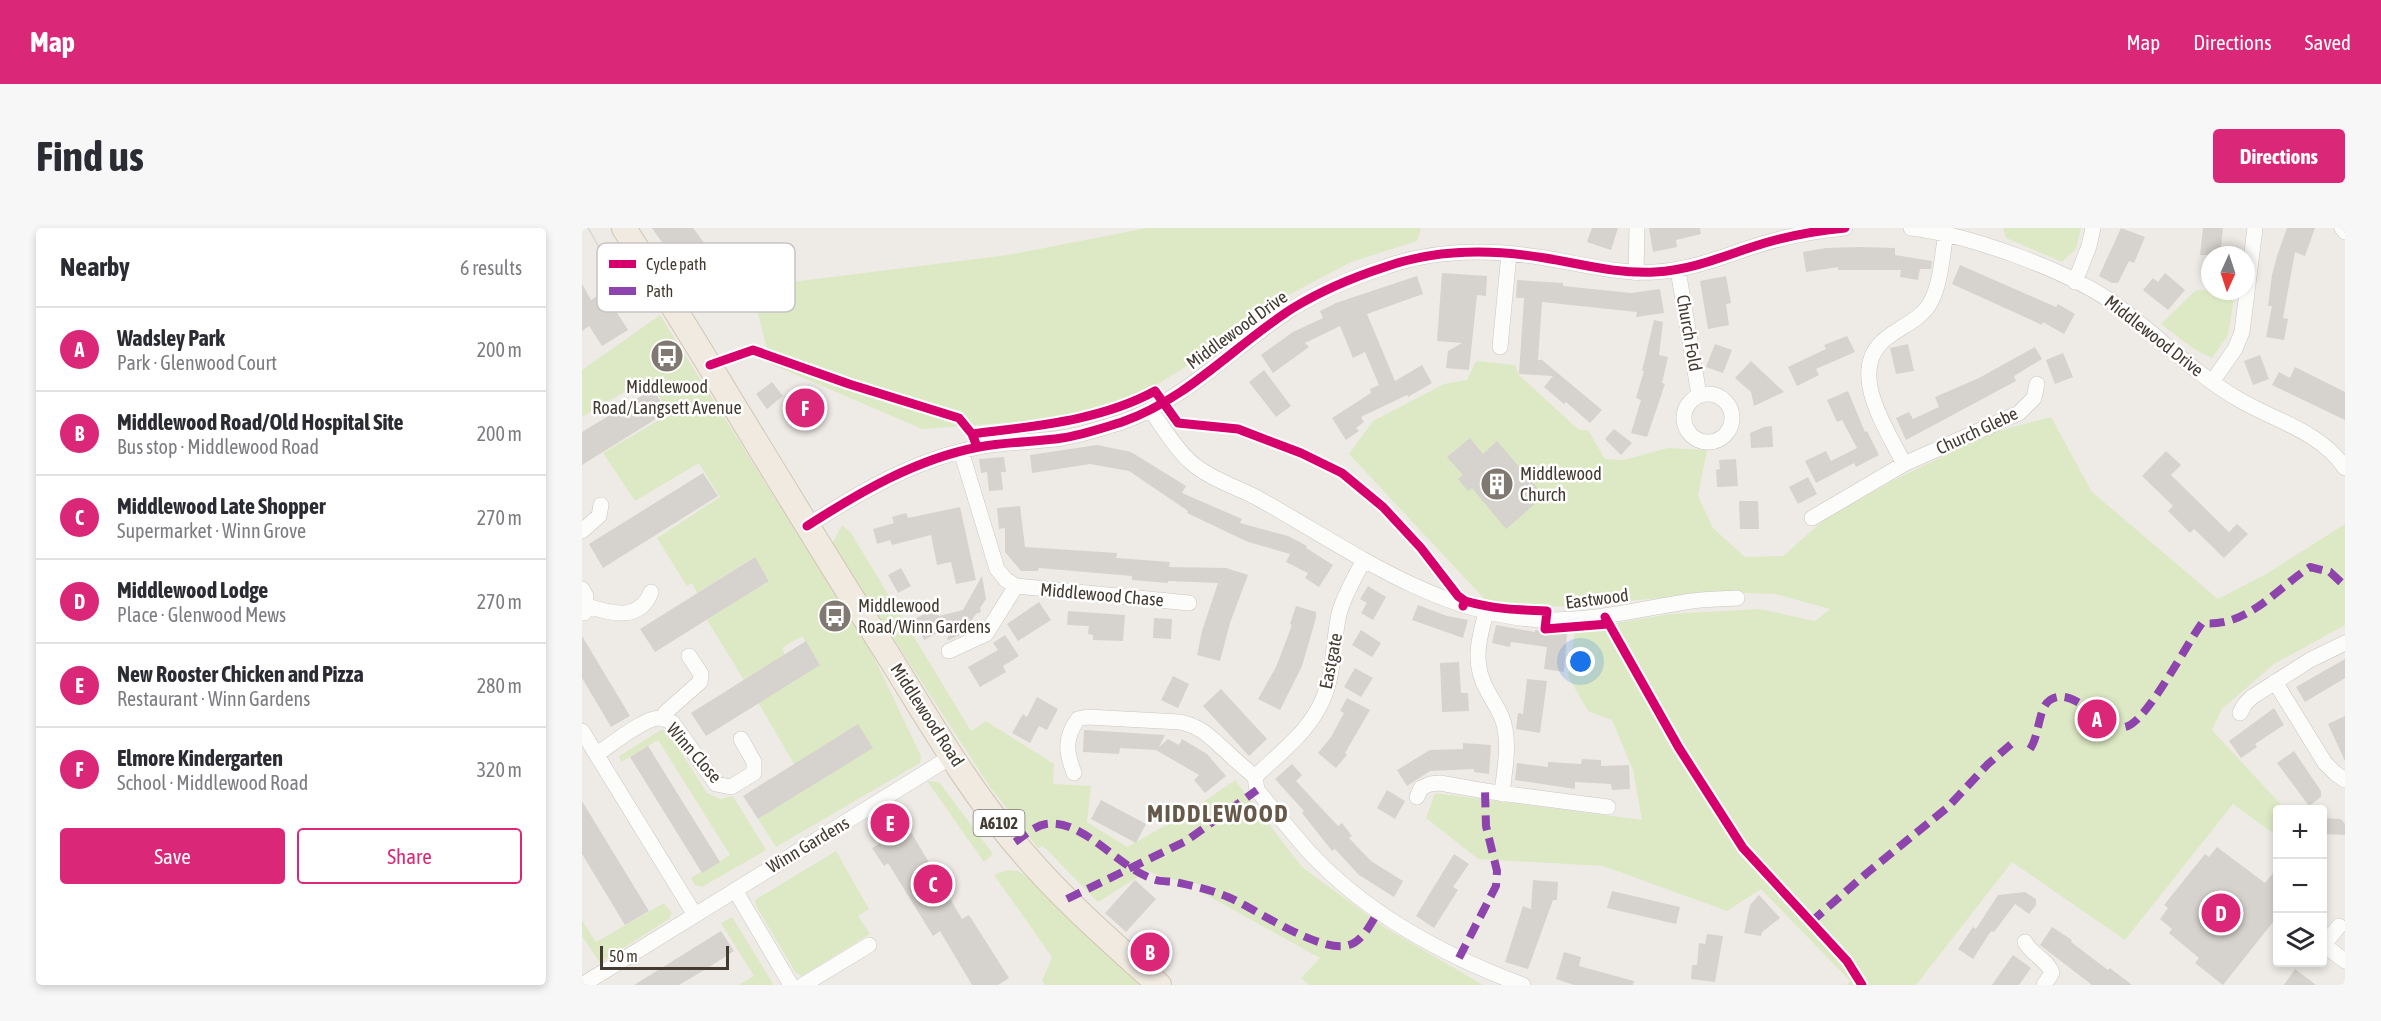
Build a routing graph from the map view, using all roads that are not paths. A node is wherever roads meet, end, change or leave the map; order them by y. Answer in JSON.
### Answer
{"nodes":[{"id":1,"x":624,"y":228,"type":"edge"},
{"id":2,"x":1637,"y":228,"type":"edge"},
{"id":3,"x":1845,"y":228,"type":"edge"},
{"id":4,"x":1911,"y":228,"type":"edge"},
{"id":5,"x":2093,"y":228,"type":"edge"},
{"id":6,"x":2255,"y":228,"type":"edge"},
{"id":7,"x":2342,"y":228,"type":"edge"},
{"id":8,"x":2345,"y":232,"type":"edge"},
{"id":9,"x":1946,"y":233,"type":"junction"},
{"id":10,"x":633,"y":243,"type":"edge"},
{"id":11,"x":1509,"y":254,"type":"junction"},
{"id":12,"x":1678,"y":270,"type":"junction"},
{"id":13,"x":1636,"y":273,"type":"junction"},
{"id":14,"x":2075,"y":282,"type":"junction"},
{"id":15,"x":676,"y":312,"type":"edge"},
{"id":16,"x":1500,"y":347,"type":"dead end"},
{"id":17,"x":2212,"y":382,"type":"junction"},
{"id":18,"x":2037,"y":384,"type":"dead end"},
{"id":19,"x":1699,"y":395,"type":"dead end"},
{"id":20,"x":1151,"y":411,"type":"junction"},
{"id":21,"x":961,"y":451,"type":"junction"},
{"id":22,"x":1904,"y":464,"type":"junction"},
{"id":23,"x":2345,"y":468,"type":"edge"},
{"id":24,"x":601,"y":505,"type":"dead end"},
{"id":25,"x":1812,"y":518,"type":"dead end"},
{"id":26,"x":807,"y":526,"type":"junction"},
{"id":27,"x":582,"y":531,"type":"edge"},
{"id":28,"x":1365,"y":560,"type":"junction"},
{"id":29,"x":1016,"y":586,"type":"junction"},
{"id":30,"x":582,"y":589,"type":"edge"},
{"id":31,"x":651,"y":592,"type":"dead end"},
{"id":32,"x":1737,"y":598,"type":"dead end"},
{"id":33,"x":1189,"y":603,"type":"dead end"},
{"id":34,"x":584,"y":611,"type":"edge"},
{"id":35,"x":1486,"y":613,"type":"junction"},
{"id":36,"x":2345,"y":643,"type":"edge"},
{"id":37,"x":949,"y":651,"type":"dead end"},
{"id":38,"x":689,"y":657,"type":"dead end"},
{"id":39,"x":2275,"y":682,"type":"junction"},
{"id":40,"x":2240,"y":713,"type":"dead end"},
{"id":41,"x":663,"y":718,"type":"junction"},
{"id":42,"x":582,"y":731,"type":"edge"},
{"id":43,"x":741,"y":739,"type":"dead end"},
{"id":44,"x":597,"y":754,"type":"junction"},
{"id":45,"x":952,"y":756,"type":"junction"},
{"id":46,"x":1074,"y":773,"type":"dead end"},
{"id":47,"x":1256,"y":777,"type":"junction"},
{"id":48,"x":2345,"y":780,"type":"edge"},
{"id":49,"x":1502,"y":794,"type":"junction"},
{"id":50,"x":1417,"y":797,"type":"dead end"},
{"id":51,"x":1608,"y":807,"type":"dead end"},
{"id":52,"x":735,"y":890,"type":"junction"},
{"id":53,"x":695,"y":915,"type":"junction"},
{"id":54,"x":2339,"y":926,"type":"dead end"},
{"id":55,"x":2327,"y":941,"type":"edge"},
{"id":56,"x":2025,"y":942,"type":"dead end"},
{"id":57,"x":868,"y":945,"type":"dead end"},
{"id":58,"x":2327,"y":949,"type":"edge"},
{"id":59,"x":2345,"y":961,"type":"edge"},
{"id":60,"x":582,"y":985,"type":"edge"},
{"id":61,"x":791,"y":985,"type":"edge"},
{"id":62,"x":803,"y":985,"type":"edge"},
{"id":63,"x":1159,"y":985,"type":"edge"},
{"id":64,"x":1523,"y":985,"type":"edge"},
{"id":65,"x":2044,"y":985,"type":"edge"}],
"edges":[{"from":1,"to":10,"type":"main road","name":"Middlewood Road","number":"A6102"},
{"from":2,"to":13,"type":"street"},
{"from":3,"to":12,"type":"street","name":"Middlewood Drive"},
{"from":4,"to":9,"type":"street","name":"Middlewood Drive"},
{"from":5,"to":14,"type":"street"},
{"from":6,"to":17,"type":"street"},
{"from":7,"to":8,"type":"street"},
{"from":9,"to":14,"type":"street","name":"Middlewood Drive"},
{"from":9,"to":22,"type":"street"},
{"from":11,"to":13,"type":"street","name":"Middlewood Drive"},
{"from":11,"to":16,"type":"street"},
{"from":11,"to":20,"type":"street","name":"Middlewood Drive"},
{"from":12,"to":13,"type":"street","name":"Middlewood Drive"},
{"from":12,"to":19,"type":"street","name":"Church Fold"},
{"from":14,"to":17,"type":"street","name":"Middlewood Drive"},
{"from":15,"to":26,"type":"main road","name":"Middlewood Road","number":"A6102"},
{"from":17,"to":23,"type":"street","name":"Middlewood Drive"},
{"from":18,"to":22,"type":"street","name":"Church Glebe"},
{"from":20,"to":21,"type":"street","name":"Middlewood Drive"},
{"from":20,"to":28,"type":"street","name":"Eastwood"},
{"from":21,"to":26,"type":"street","name":"Middlewood Drive"},
{"from":21,"to":29,"type":"street","name":"Middlewood Chase"},
{"from":22,"to":25,"type":"street","name":"Church Glebe"},
{"from":24,"to":27,"type":"street"},
{"from":26,"to":45,"type":"main road","name":"Middlewood Road","number":"A6102"},
{"from":28,"to":35,"type":"street","name":"Eastwood"},
{"from":28,"to":47,"type":"street","name":"Eastgate"},
{"from":29,"to":33,"type":"street","name":"Middlewood Chase"},
{"from":29,"to":37,"type":"street","name":"Middlewood Chase"},
{"from":30,"to":34,"type":"street"},
{"from":31,"to":34,"type":"street"},
{"from":32,"to":35,"type":"street","name":"Eastwood"},
{"from":35,"to":49,"type":"street"},
{"from":36,"to":39,"type":"street"},
{"from":38,"to":41,"type":"street","name":"Winn Close"},
{"from":39,"to":40,"type":"street"},
{"from":39,"to":48,"type":"street"},
{"from":41,"to":43,"type":"street","name":"Winn Close"},
{"from":41,"to":44,"type":"street","name":"Winn Close"},
{"from":42,"to":44,"type":"street"},
{"from":44,"to":53,"type":"street"},
{"from":45,"to":52,"type":"street","name":"Winn Gardens"},
{"from":45,"to":63,"type":"main road","name":"Middlewood Road","number":"A6102"},
{"from":46,"to":47,"type":"street"},
{"from":47,"to":64,"type":"street"},
{"from":49,"to":50,"type":"street"},
{"from":49,"to":51,"type":"street"},
{"from":52,"to":53,"type":"street","name":"Winn Gardens"},
{"from":52,"to":61,"type":"street"},
{"from":53,"to":60,"type":"street","name":"Winn Gardens"},
{"from":54,"to":55,"type":"street"},
{"from":56,"to":65,"type":"street"},
{"from":57,"to":62,"type":"street"},
{"from":58,"to":59,"type":"street"}]}
